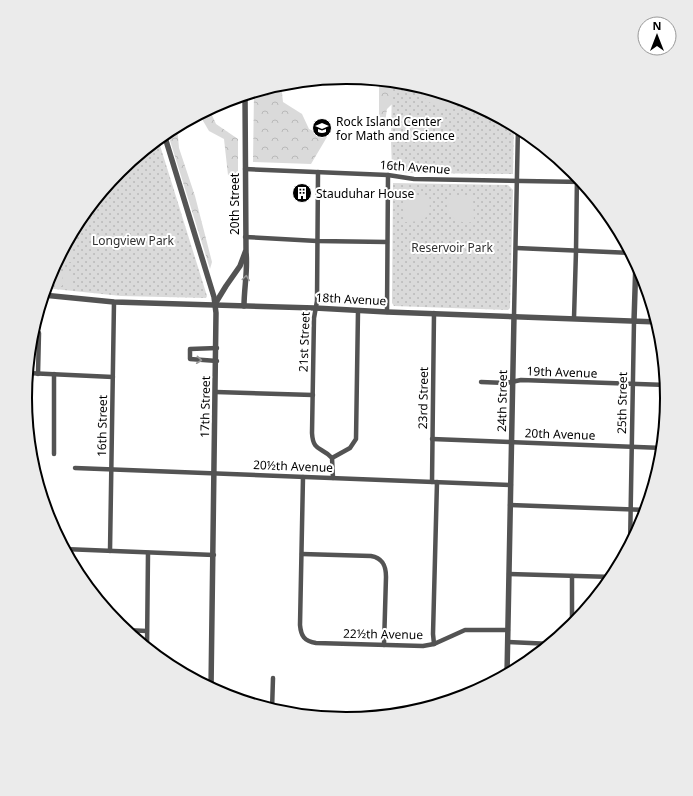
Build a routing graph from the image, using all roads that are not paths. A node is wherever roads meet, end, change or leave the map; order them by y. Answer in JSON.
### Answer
{"nodes":[{"id":1,"x":245,"y":100,"type":"edge"},
{"id":2,"x":518,"y":135,"type":"edge"},
{"id":3,"x":166,"y":141,"type":"edge"},
{"id":4,"x":245,"y":169,"type":"junction"},
{"id":5,"x":318,"y":172,"type":"junction"},
{"id":6,"x":388,"y":175,"type":"junction"},
{"id":7,"x":517,"y":180,"type":"junction"},
{"id":8,"x":575,"y":182,"type":"edge"},
{"id":9,"x":577,"y":185,"type":"edge"},
{"id":10,"x":245,"y":237,"type":"junction"},
{"id":11,"x":317,"y":241,"type":"junction"},
{"id":12,"x":387,"y":242,"type":"junction"},
{"id":13,"x":516,"y":248,"type":"junction"},
{"id":14,"x":246,"y":250,"type":"junction"},
{"id":15,"x":576,"y":251,"type":"junction"},
{"id":16,"x":626,"y":253,"type":"edge"},
{"id":17,"x":636,"y":274,"type":"edge"},
{"id":18,"x":50,"y":296,"type":"edge"},
{"id":19,"x":114,"y":302,"type":"junction"},
{"id":20,"x":215,"y":305,"type":"junction"},
{"id":21,"x":244,"y":306,"type":"junction"},
{"id":22,"x":316,"y":308,"type":"junction"},
{"id":23,"x":358,"y":311,"type":"junction"},
{"id":24,"x":387,"y":312,"type":"junction"},
{"id":25,"x":434,"y":313,"type":"junction"},
{"id":26,"x":514,"y":316,"type":"junction"},
{"id":27,"x":574,"y":318,"type":"junction"},
{"id":28,"x":634,"y":321,"type":"junction"},
{"id":29,"x":651,"y":322,"type":"edge"},
{"id":30,"x":39,"y":333,"type":"dead end"},
{"id":31,"x":217,"y":348,"type":"junction"},
{"id":32,"x":216,"y":362,"type":"junction"},
{"id":33,"x":33,"y":374,"type":"edge"},
{"id":34,"x":38,"y":374,"type":"junction"},
{"id":35,"x":54,"y":374,"type":"junction"},
{"id":36,"x":113,"y":377,"type":"junction"},
{"id":37,"x":481,"y":382,"type":"dead end"},
{"id":38,"x":513,"y":382,"type":"junction"},
{"id":39,"x":633,"y":384,"type":"junction"},
{"id":40,"x":660,"y":385,"type":"edge"},
{"id":41,"x":216,"y":392,"type":"junction"},
{"id":42,"x":313,"y":395,"type":"junction"},
{"id":43,"x":432,"y":439,"type":"junction"},
{"id":44,"x":512,"y":442,"type":"junction"},
{"id":45,"x":632,"y":447,"type":"junction"},
{"id":46,"x":657,"y":448,"type":"edge"},
{"id":47,"x":54,"y":454,"type":"dead end"},
{"id":48,"x":332,"y":458,"type":"junction"},
{"id":49,"x":75,"y":468,"type":"dead end"},
{"id":50,"x":112,"y":469,"type":"junction"},
{"id":51,"x":215,"y":473,"type":"junction"},
{"id":52,"x":304,"y":477,"type":"junction"},
{"id":53,"x":333,"y":478,"type":"junction"},
{"id":54,"x":434,"y":482,"type":"junction"},
{"id":55,"x":511,"y":485,"type":"junction"},
{"id":56,"x":510,"y":505,"type":"junction"},
{"id":57,"x":630,"y":510,"type":"junction"},
{"id":58,"x":640,"y":510,"type":"edge"},
{"id":59,"x":630,"y":535,"type":"edge"},
{"id":60,"x":71,"y":549,"type":"edge"},
{"id":61,"x":110,"y":551,"type":"junction"},
{"id":62,"x":148,"y":553,"type":"junction"},
{"id":63,"x":302,"y":554,"type":"junction"},
{"id":64,"x":214,"y":555,"type":"junction"},
{"id":65,"x":509,"y":574,"type":"junction"},
{"id":66,"x":572,"y":576,"type":"junction"},
{"id":67,"x":605,"y":578,"type":"edge"},
{"id":68,"x":572,"y":617,"type":"edge"},
{"id":69,"x":508,"y":630,"type":"junction"},
{"id":70,"x":136,"y":631,"type":"edge"},
{"id":71,"x":147,"y":632,"type":"junction"},
{"id":72,"x":147,"y":641,"type":"edge"},
{"id":73,"x":508,"y":642,"type":"junction"},
{"id":74,"x":434,"y":644,"type":"junction"},
{"id":75,"x":543,"y":644,"type":"edge"},
{"id":76,"x":384,"y":645,"type":"junction"},
{"id":77,"x":507,"y":668,"type":"edge"},
{"id":78,"x":273,"y":678,"type":"dead end"},
{"id":79,"x":211,"y":682,"type":"edge"},
{"id":80,"x":272,"y":703,"type":"edge"}],
"edges":[{"from":1,"to":4,"type":"street","name":"20th Street"},
{"from":2,"to":7,"type":"street","name":"24th Street"},
{"from":3,"to":20,"type":"street","name":"17th Street"},
{"from":4,"to":5,"type":"street","name":"16th Avenue"},
{"from":4,"to":10,"type":"street","name":"20th Street"},
{"from":5,"to":6,"type":"street","name":"16th Avenue"},
{"from":5,"to":11,"type":"street","name":"21st Street"},
{"from":6,"to":7,"type":"street","name":"16th Avenue"},
{"from":6,"to":12,"type":"street"},
{"from":7,"to":8,"type":"street","name":"16th Avenue"},
{"from":7,"to":13,"type":"street","name":"24th Street"},
{"from":9,"to":15,"type":"street"},
{"from":10,"to":11,"type":"street"},
{"from":10,"to":14,"type":"street","name":"20th Street"},
{"from":11,"to":12,"type":"street"},
{"from":11,"to":22,"type":"street","name":"21st Street"},
{"from":12,"to":24,"type":"street"},
{"from":13,"to":15,"type":"street"},
{"from":13,"to":26,"type":"street","name":"24th Street"},
{"from":14,"to":20,"type":"street","name":"20th Street"},
{"from":21,"to":14,"type":"street","one_way":true},
{"from":15,"to":16,"type":"street"},
{"from":15,"to":27,"type":"street"},
{"from":17,"to":28,"type":"street","name":"25th Street"},
{"from":18,"to":19,"type":"street","name":"18th Avenue"},
{"from":19,"to":20,"type":"street","name":"18th Avenue"},
{"from":19,"to":36,"type":"street","name":"16th Street"},
{"from":20,"to":21,"type":"street","name":"18th Avenue"},
{"from":20,"to":31,"type":"street","name":"17th Street"},
{"from":21,"to":22,"type":"street","name":"18th Avenue"},
{"from":22,"to":23,"type":"street","name":"18th Avenue"},
{"from":22,"to":42,"type":"street","name":"21st Street"},
{"from":23,"to":24,"type":"street","name":"18th Avenue"},
{"from":23,"to":48,"type":"street"},
{"from":24,"to":25,"type":"street","name":"18th Avenue"},
{"from":25,"to":26,"type":"street","name":"18th Avenue"},
{"from":25,"to":43,"type":"street","name":"23rd Street"},
{"from":26,"to":27,"type":"street","name":"18th Avenue"},
{"from":26,"to":38,"type":"street","name":"24th Street"},
{"from":27,"to":28,"type":"street","name":"18th Avenue"},
{"from":28,"to":29,"type":"street","name":"18th Avenue"},
{"from":28,"to":39,"type":"street","name":"25th Street"},
{"from":30,"to":34,"type":"street"},
{"from":31,"to":32,"type":"street","name":"17th Street"},
{"from":31,"to":32,"type":"street","one_way":true},
{"from":32,"to":41,"type":"street","name":"17th Street"},
{"from":33,"to":34,"type":"street"},
{"from":34,"to":35,"type":"street"},
{"from":35,"to":36,"type":"street"},
{"from":35,"to":47,"type":"street"},
{"from":36,"to":50,"type":"street","name":"16th Street"},
{"from":37,"to":38,"type":"street","name":"19th Avenue"},
{"from":38,"to":39,"type":"street","name":"19th Avenue"},
{"from":38,"to":44,"type":"street","name":"24th Street"},
{"from":39,"to":40,"type":"street","name":"19th Avenue"},
{"from":39,"to":45,"type":"street","name":"25th Street"},
{"from":41,"to":42,"type":"street"},
{"from":41,"to":51,"type":"street","name":"17th Street"},
{"from":42,"to":48,"type":"street","name":"21st Street"},
{"from":43,"to":44,"type":"street","name":"20th Avenue"},
{"from":43,"to":54,"type":"street","name":"23rd Street"},
{"from":44,"to":45,"type":"street","name":"20th Avenue"},
{"from":44,"to":55,"type":"street","name":"24th Street"},
{"from":45,"to":46,"type":"street","name":"20th Avenue"},
{"from":45,"to":57,"type":"street","name":"25th Street"},
{"from":48,"to":53,"type":"street"},
{"from":49,"to":50,"type":"street","name":"20½th Avenue"},
{"from":50,"to":51,"type":"street","name":"20½th Avenue"},
{"from":50,"to":61,"type":"street","name":"16th Street"},
{"from":51,"to":52,"type":"street","name":"20½th Avenue"},
{"from":51,"to":64,"type":"street","name":"17th Street"},
{"from":52,"to":53,"type":"street","name":"20½th Avenue"},
{"from":52,"to":63,"type":"street"},
{"from":53,"to":54,"type":"street","name":"20½th Avenue"},
{"from":54,"to":55,"type":"street","name":"20½th Avenue"},
{"from":54,"to":74,"type":"street","name":"23rd Street"},
{"from":55,"to":56,"type":"street","name":"24th Street"},
{"from":56,"to":57,"type":"street"},
{"from":56,"to":65,"type":"street","name":"24th Street"},
{"from":57,"to":58,"type":"street"},
{"from":57,"to":59,"type":"street","name":"25th Street"},
{"from":60,"to":61,"type":"street"},
{"from":61,"to":62,"type":"street"},
{"from":62,"to":64,"type":"street"},
{"from":62,"to":71,"type":"street"},
{"from":63,"to":76,"type":"street"},
{"from":63,"to":76,"type":"street","name":"22½th Avenue"},
{"from":64,"to":79,"type":"street","name":"17th Street"},
{"from":65,"to":66,"type":"street"},
{"from":65,"to":69,"type":"street","name":"24th Street"},
{"from":66,"to":67,"type":"street"},
{"from":66,"to":68,"type":"street"},
{"from":69,"to":73,"type":"street","name":"24th Street"},
{"from":69,"to":74,"type":"street","name":"22½th Avenue"},
{"from":70,"to":71,"type":"street"},
{"from":71,"to":72,"type":"street"},
{"from":73,"to":75,"type":"street"},
{"from":73,"to":77,"type":"street","name":"24th Street"},
{"from":74,"to":76,"type":"street","name":"22½th Avenue"},
{"from":78,"to":80,"type":"street"}]}
